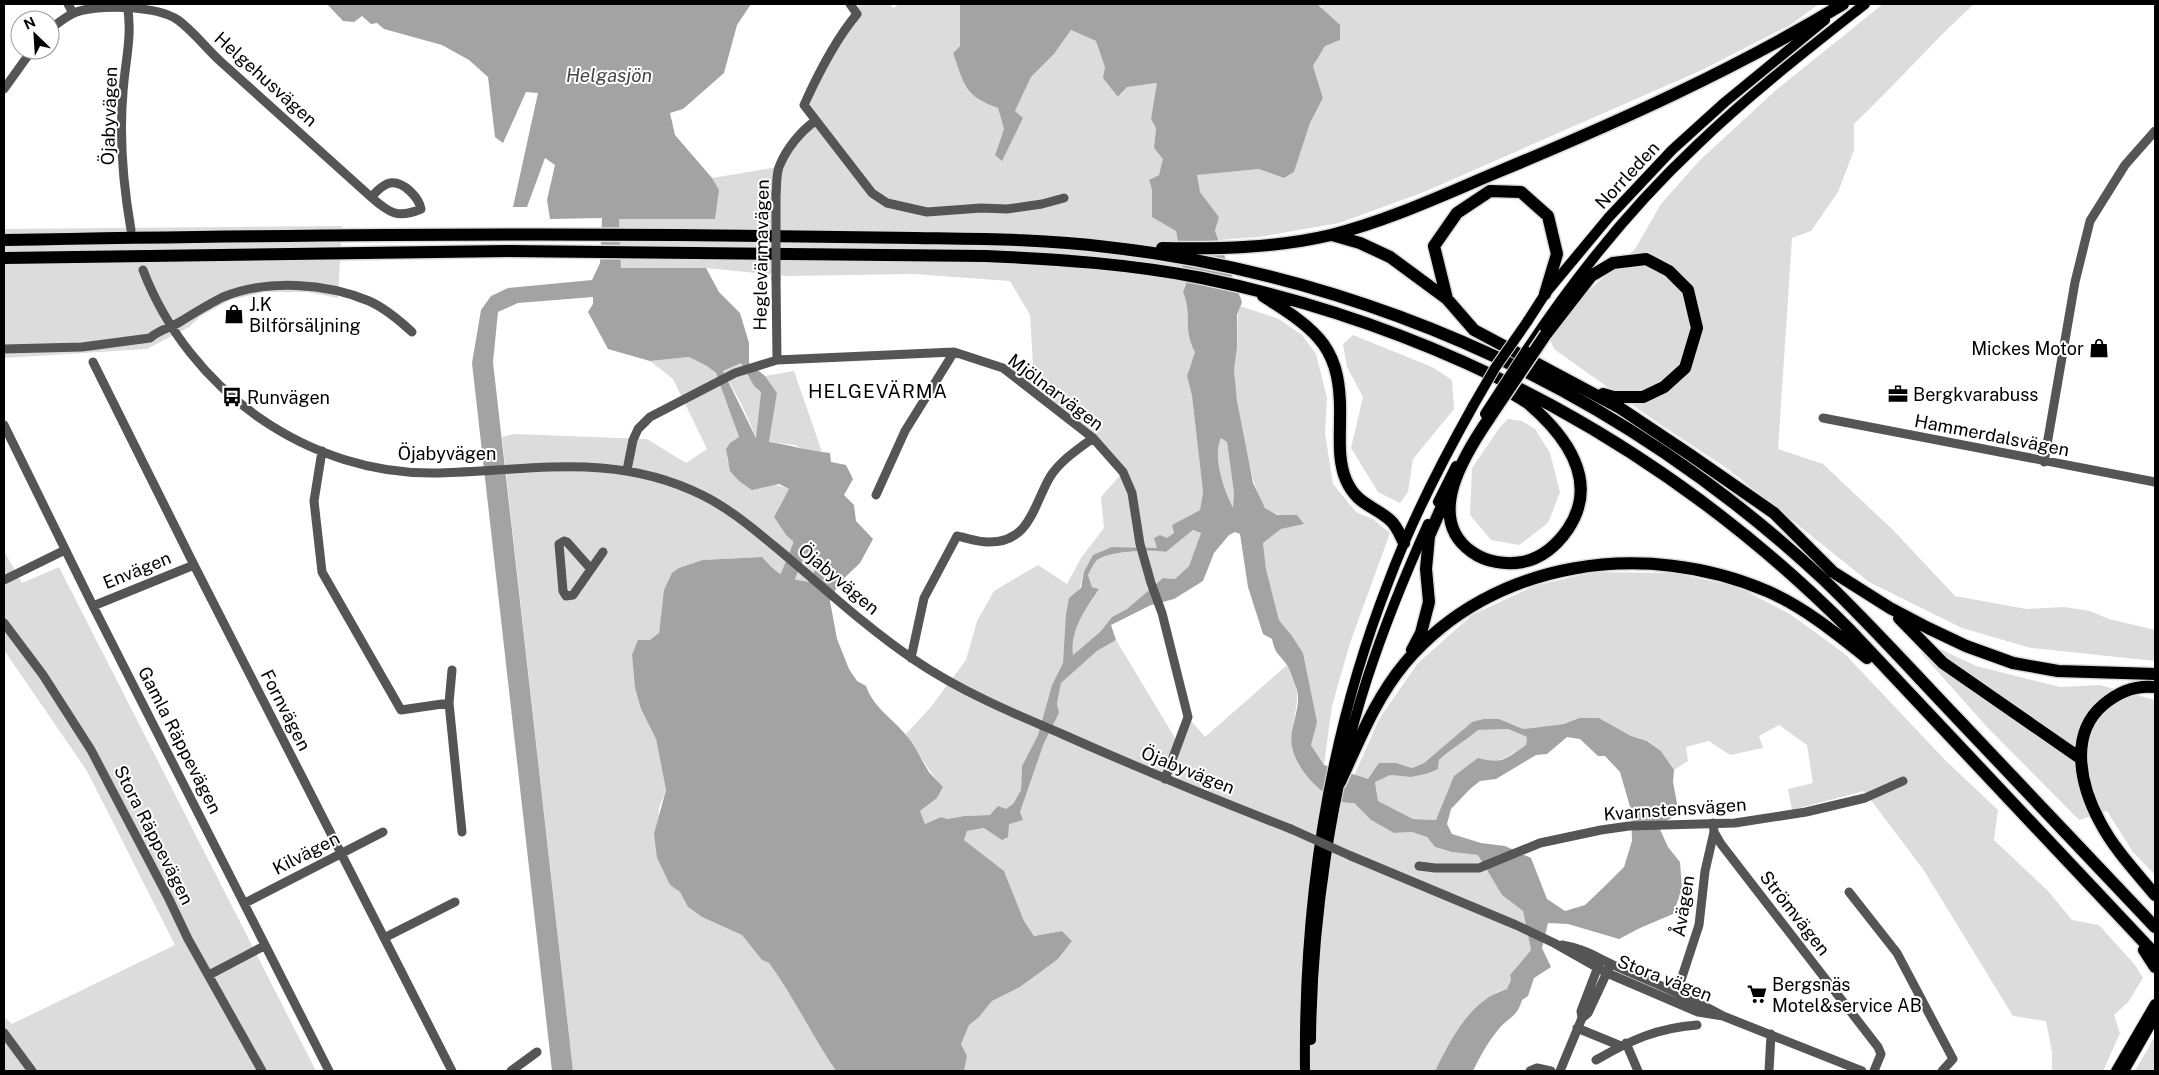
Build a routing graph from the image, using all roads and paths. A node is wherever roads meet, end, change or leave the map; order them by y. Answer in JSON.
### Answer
{"nodes":[{"id":1,"x":68,"y":4,"type":"edge"},
{"id":2,"x":850,"y":4,"type":"edge"},
{"id":3,"x":1844,"y":4,"type":"edge"},
{"id":4,"x":1866,"y":4,"type":"edge"},
{"id":5,"x":127,"y":5,"type":"edge"},
{"id":6,"x":73,"y":13,"type":"junction"},
{"id":7,"x":60,"y":22,"type":"edge"},
{"id":8,"x":24,"y":60,"type":"edge"},
{"id":9,"x":5,"y":85,"type":"edge"},
{"id":10,"x":815,"y":121,"type":"junction"},
{"id":11,"x":2155,"y":130,"type":"edge"},
{"id":12,"x":371,"y":198,"type":"junction"},
{"id":13,"x":1064,"y":198,"type":"dead end"},
{"id":14,"x":131,"y":230,"type":"tunnel mouth"},
{"id":15,"x":1331,"y":235,"type":"junction"},
{"id":16,"x":4,"y":240,"type":"edge"},
{"id":17,"x":1165,"y":251,"type":"junction"},
{"id":18,"x":4,"y":258,"type":"edge"},
{"id":19,"x":143,"y":270,"type":"tunnel mouth"},
{"id":20,"x":1246,"y":288,"type":"junction"},
{"id":21,"x":1568,"y":290,"type":"joint"},
{"id":22,"x":1545,"y":294,"type":"junction"},
{"id":23,"x":1446,"y":299,"type":"junction"},
{"id":24,"x":171,"y":328,"type":"junction"},
{"id":25,"x":1545,"y":330,"type":"junction"},
{"id":26,"x":412,"y":332,"type":"dead end"},
{"id":27,"x":4,"y":349,"type":"edge"},
{"id":28,"x":954,"y":352,"type":"junction"},
{"id":29,"x":777,"y":360,"type":"junction"},
{"id":30,"x":93,"y":362,"type":"dead end"},
{"id":31,"x":1482,"y":369,"type":"junction"},
{"id":32,"x":1581,"y":387,"type":"junction"},
{"id":33,"x":1488,"y":415,"type":"junction"},
{"id":34,"x":1823,"y":418,"type":"dead end"},
{"id":35,"x":4,"y":425,"type":"edge"},
{"id":36,"x":1093,"y":438,"type":"junction"},
{"id":37,"x":322,"y":451,"type":"junction"},
{"id":38,"x":2044,"y":462,"type":"junction"},
{"id":39,"x":628,"y":470,"type":"junction"},
{"id":40,"x":1457,"y":472,"type":"junction"},
{"id":41,"x":2155,"y":482,"type":"edge"},
{"id":42,"x":876,"y":494,"type":"dead end"},
{"id":43,"x":1404,"y":543,"type":"junction"},
{"id":44,"x":65,"y":550,"type":"junction"},
{"id":45,"x":603,"y":552,"type":"dead end"},
{"id":46,"x":194,"y":565,"type":"junction"},
{"id":47,"x":590,"y":568,"type":"junction"},
{"id":48,"x":4,"y":580,"type":"edge"},
{"id":49,"x":93,"y":606,"type":"junction"},
{"id":50,"x":1890,"y":608,"type":"junction"},
{"id":51,"x":4,"y":623,"type":"edge"},
{"id":52,"x":911,"y":658,"type":"junction"},
{"id":53,"x":1405,"y":663,"type":"junction"},
{"id":54,"x":452,"y":670,"type":"dead end"},
{"id":55,"x":2155,"y":674,"type":"edge"},
{"id":56,"x":2155,"y":687,"type":"edge"},
{"id":57,"x":1910,"y":694,"type":"junction"},
{"id":58,"x":450,"y":702,"type":"junction"},
{"id":59,"x":2080,"y":758,"type":"junction"},
{"id":60,"x":1343,"y":762,"type":"junction"},
{"id":61,"x":1164,"y":779,"type":"junction"},
{"id":62,"x":1903,"y":781,"type":"dead end"},
{"id":63,"x":1340,"y":782,"type":"joint"},
{"id":64,"x":1331,"y":803,"type":"junction"},
{"id":65,"x":1713,"y":828,"type":"junction"},
{"id":66,"x":383,"y":832,"type":"dead end"},
{"id":67,"x":462,"y":832,"type":"dead end"},
{"id":68,"x":341,"y":854,"type":"junction"},
{"id":69,"x":1419,"y":866,"type":"dead end"},
{"id":70,"x":1849,"y":892,"type":"dead end"},
{"id":71,"x":2155,"y":896,"type":"edge"},
{"id":72,"x":454,"y":902,"type":"dead end"},
{"id":73,"x":245,"y":903,"type":"junction"},
{"id":74,"x":2127,"y":922,"type":"junction"},
{"id":75,"x":2155,"y":928,"type":"edge"},
{"id":76,"x":384,"y":938,"type":"junction"},
{"id":77,"x":264,"y":946,"type":"junction"},
{"id":78,"x":2155,"y":954,"type":"edge"},
{"id":79,"x":1599,"y":963,"type":"junction"},
{"id":80,"x":2155,"y":967,"type":"edge"},
{"id":81,"x":1609,"y":968,"type":"junction"},
{"id":82,"x":208,"y":975,"type":"junction"},
{"id":83,"x":1680,"y":983,"type":"dead end"},
{"id":84,"x":2155,"y":1004,"type":"edge"},
{"id":85,"x":1582,"y":1018,"type":"junction"},
{"id":86,"x":2155,"y":1018,"type":"edge"},
{"id":87,"x":1698,"y":1025,"type":"dead end"},
{"id":88,"x":1577,"y":1028,"type":"junction"},
{"id":89,"x":4,"y":1033,"type":"edge"},
{"id":90,"x":1771,"y":1034,"type":"junction"},
{"id":91,"x":1623,"y":1045,"type":"junction"},
{"id":92,"x":537,"y":1052,"type":"dead end"},
{"id":93,"x":1596,"y":1060,"type":"dead end"},
{"id":94,"x":32,"y":1071,"type":"edge"},
{"id":95,"x":262,"y":1071,"type":"edge"},
{"id":96,"x":329,"y":1071,"type":"edge"},
{"id":97,"x":452,"y":1071,"type":"edge"},
{"id":98,"x":511,"y":1071,"type":"edge"},
{"id":99,"x":1305,"y":1071,"type":"edge"},
{"id":100,"x":1311,"y":1071,"type":"edge"},
{"id":101,"x":1530,"y":1071,"type":"edge"},
{"id":102,"x":1551,"y":1071,"type":"edge"},
{"id":103,"x":1560,"y":1071,"type":"edge"},
{"id":104,"x":1638,"y":1071,"type":"edge"},
{"id":105,"x":1769,"y":1071,"type":"edge"},
{"id":106,"x":1862,"y":1071,"type":"edge"},
{"id":107,"x":1874,"y":1071,"type":"edge"},
{"id":108,"x":1942,"y":1071,"type":"edge"},
{"id":109,"x":2116,"y":1071,"type":"edge"},
{"id":110,"x":2124,"y":1071,"type":"edge"}],
"edges":[{"from":1,"to":6,"type":"street"},
{"from":2,"to":10,"type":"street"},
{"from":3,"to":15,"type":"highway"},
{"from":3,"to":22,"type":"main road","name":"Norrleden"},
{"from":4,"to":21,"type":"main road","name":"Norrleden"},
{"from":5,"to":6,"type":"street","name":"Helgehusvägen"},
{"from":5,"to":12,"type":"street","name":"Helgehusvägen"},
{"from":5,"to":14,"type":"street","name":"Öjabyvägen"},
{"from":6,"to":7,"type":"street"},
{"from":8,"to":9,"type":"street"},
{"from":10,"to":13,"type":"street"},
{"from":10,"to":29,"type":"street","name":"Heglevärmavägen","bridge":true},
{"from":11,"to":38,"type":"street"},
{"from":12,"to":12,"type":"street","name":"Helgehusvägen"},
{"from":15,"to":17,"type":"highway"},
{"from":15,"to":23,"type":"highway"},
{"from":16,"to":17,"type":"highway"},
{"from":17,"to":75,"type":"highway"},
{"from":18,"to":20,"type":"highway"},
{"from":19,"to":24,"type":"street","name":"Öjabyvägen"},
{"from":20,"to":31,"type":"highway"},
{"from":20,"to":43,"type":"highway"},
{"from":21,"to":25,"type":"highway"},
{"from":22,"to":23,"type":"highway"},
{"from":22,"to":43,"type":"main road","name":"Norrleden","bridge":true},
{"from":23,"to":32,"type":"highway"},
{"from":24,"to":26,"type":"street"},
{"from":24,"to":27,"type":"street"},
{"from":24,"to":37,"type":"street","name":"Öjabyvägen"},
{"from":25,"to":32,"type":"highway"},
{"from":25,"to":33,"type":"highway","bridge":true},
{"from":25,"to":33,"type":"main road","bridge":true},
{"from":28,"to":29,"type":"street","name":"Mjölnarvägen"},
{"from":28,"to":36,"type":"street","name":"Mjölnarvägen"},
{"from":28,"to":42,"type":"street"},
{"from":29,"to":39,"type":"street","name":"Mjölnarvägen"},
{"from":30,"to":46,"type":"street","name":"Fornvägen"},
{"from":31,"to":40,"type":"highway"},
{"from":31,"to":57,"type":"highway"},
{"from":32,"to":50,"type":"highway"},
{"from":33,"to":40,"type":"highway"},
{"from":34,"to":38,"type":"street","name":"Hammerdalsvägen"},
{"from":35,"to":44,"type":"street","name":"Gamla Räppevägen"},
{"from":36,"to":52,"type":"street"},
{"from":36,"to":61,"type":"street","name":"Mjölnarvägen"},
{"from":37,"to":39,"type":"street","name":"Öjabyvägen"},
{"from":37,"to":58,"type":"street"},
{"from":38,"to":41,"type":"street","name":"Hammerdalsvägen"},
{"from":39,"to":52,"type":"street","name":"Öjabyvägen"},
{"from":40,"to":53,"type":"highway"},
{"from":40,"to":60,"type":"main road"},
{"from":43,"to":60,"type":"main road","name":"Norrleden"},
{"from":44,"to":48,"type":"street"},
{"from":44,"to":49,"type":"street","name":"Gamla Räppevägen"},
{"from":45,"to":47,"type":"street"},
{"from":46,"to":49,"type":"street","name":"Envägen"},
{"from":46,"to":68,"type":"street","name":"Fornvägen"},
{"from":47,"to":47,"type":"street"},
{"from":49,"to":73,"type":"street","name":"Gamla Räppevägen"},
{"from":50,"to":55,"type":"highway"},
{"from":50,"to":59,"type":"highway"},
{"from":51,"to":82,"type":"street","name":"Stora Räppevägen"},
{"from":52,"to":61,"type":"street","name":"Öjabyvägen"},
{"from":53,"to":57,"type":"highway"},
{"from":53,"to":60,"type":"highway"},
{"from":54,"to":58,"type":"street"},
{"from":56,"to":59,"type":"highway"},
{"from":57,"to":74,"type":"highway"},
{"from":58,"to":67,"type":"street"},
{"from":59,"to":71,"type":"highway"},
{"from":60,"to":63,"type":"highway"},
{"from":60,"to":64,"type":"main road"},
{"from":61,"to":79,"type":"street","name":"Öjabyvägen","bridge":true},
{"from":62,"to":65,"type":"street","name":"Kvarnstensvägen"},
{"from":63,"to":64,"type":"main road"},
{"from":64,"to":99,"type":"main road"},
{"from":64,"to":100,"type":"main road"},
{"from":65,"to":69,"type":"street","name":"Kvarnstensvägen"},
{"from":65,"to":83,"type":"street","name":"Åvägen"},
{"from":65,"to":107,"type":"street","name":"Strömvägen"},
{"from":66,"to":68,"type":"street","name":"Kilvägen"},
{"from":68,"to":73,"type":"street","name":"Kilvägen"},
{"from":68,"to":76,"type":"street","name":"Fornvägen"},
{"from":70,"to":108,"type":"street"},
{"from":72,"to":76,"type":"street"},
{"from":73,"to":77,"type":"street","name":"Gamla Räppevägen"},
{"from":74,"to":78,"type":"highway"},
{"from":74,"to":80,"type":"highway"},
{"from":76,"to":97,"type":"street","name":"Fornvägen"},
{"from":77,"to":82,"type":"street"},
{"from":77,"to":96,"type":"street","name":"Gamla Räppevägen"},
{"from":79,"to":81,"type":"street","name":"Stora vägen"},
{"from":79,"to":85,"type":"street"},
{"from":81,"to":85,"type":"street"},
{"from":81,"to":90,"type":"street","name":"Stora vägen"},
{"from":82,"to":95,"type":"street","name":"Stora Räppevägen"},
{"from":84,"to":109,"type":"main road"},
{"from":85,"to":88,"type":"street"},
{"from":86,"to":110,"type":"main road"},
{"from":87,"to":91,"type":"street"},
{"from":88,"to":91,"type":"street"},
{"from":88,"to":103,"type":"street"},
{"from":89,"to":94,"type":"street"},
{"from":90,"to":105,"type":"street"},
{"from":90,"to":106,"type":"street","name":"Stora vägen"},
{"from":91,"to":93,"type":"street"},
{"from":91,"to":104,"type":"street"},
{"from":92,"to":98,"type":"street"},
{"from":101,"to":102,"type":"street"}]}
